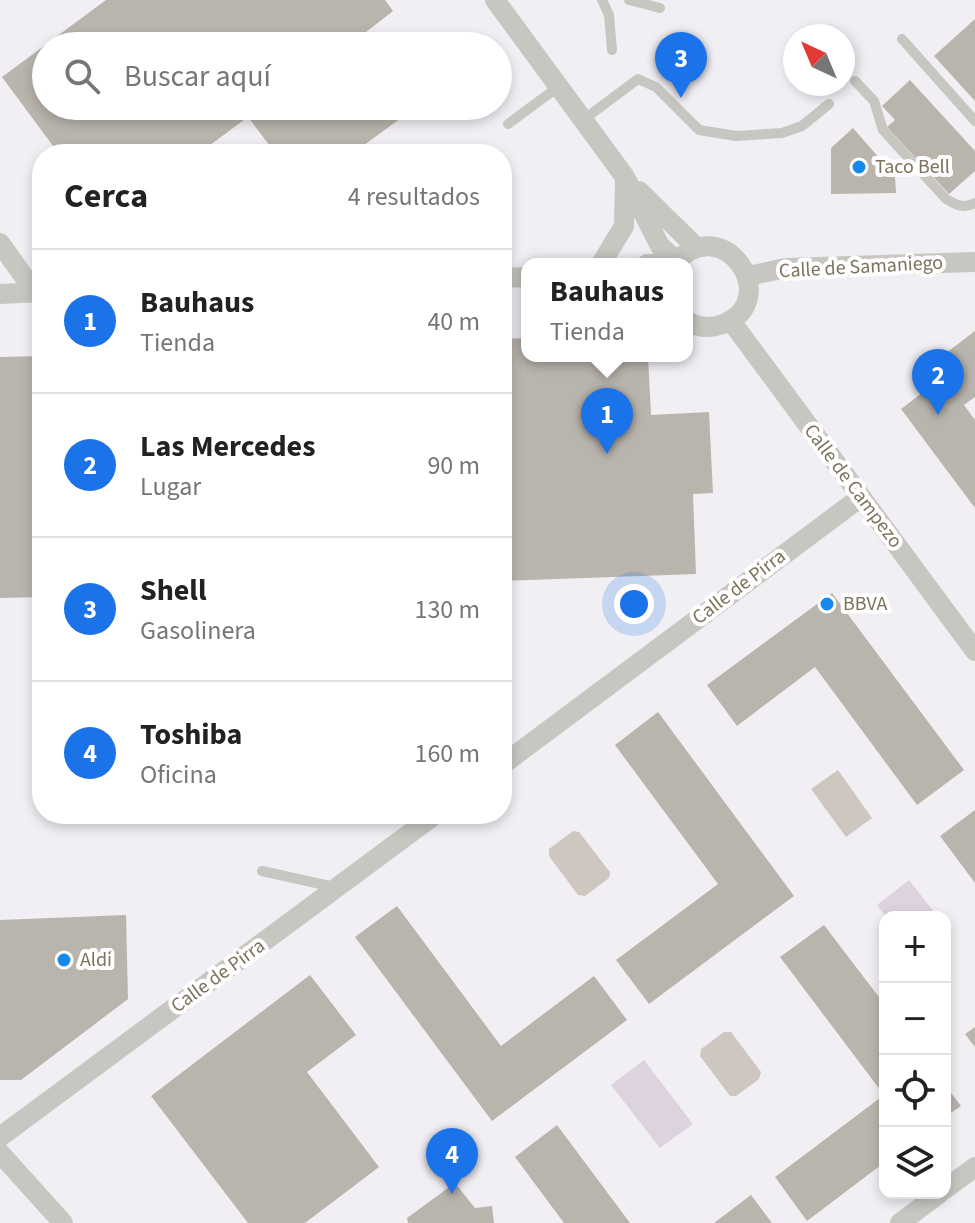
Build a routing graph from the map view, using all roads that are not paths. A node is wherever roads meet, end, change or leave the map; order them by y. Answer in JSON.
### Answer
{"nodes":[{"id":1,"x":495,"y":0,"type":"edge"},
{"id":2,"x":602,"y":0,"type":"edge"},
{"id":3,"x":629,"y":0,"type":"edge"},
{"id":4,"x":660,"y":8,"type":"dead end"},
{"id":5,"x":902,"y":39,"type":"dead end"},
{"id":6,"x":612,"y":50,"type":"dead end"},
{"id":7,"x":855,"y":81,"type":"dead end"},
{"id":8,"x":558,"y":87,"type":"junction"},
{"id":9,"x":829,"y":104,"type":"dead end"},
{"id":10,"x":583,"y":120,"type":"junction"},
{"id":11,"x":975,"y":121,"type":"edge"},
{"id":12,"x":508,"y":124,"type":"dead end"},
{"id":13,"x":625,"y":177,"type":"junction"},
{"id":14,"x":975,"y":203,"type":"edge"},
{"id":15,"x":0,"y":243,"type":"edge"},
{"id":16,"x":697,"y":248,"type":"junction"},
{"id":17,"x":605,"y":258,"type":"edge"},
{"id":18,"x":671,"y":258,"type":"edge"},
{"id":19,"x":680,"y":258,"type":"edge"},
{"id":20,"x":975,"y":262,"type":"edge"},
{"id":21,"x":748,"y":276,"type":"junction"},
{"id":22,"x":32,"y":283,"type":"edge"},
{"id":23,"x":32,"y":292,"type":"edge"},
{"id":24,"x":0,"y":294,"type":"edge"},
{"id":25,"x":731,"y":321,"type":"junction"},
{"id":26,"x":693,"y":323,"type":"edge"},
{"id":27,"x":861,"y":497,"type":"junction"},
{"id":28,"x":975,"y":651,"type":"edge"},
{"id":29,"x":512,"y":758,"type":"edge"},
{"id":30,"x":423,"y":824,"type":"edge"},
{"id":31,"x":262,"y":871,"type":"dead end"},
{"id":32,"x":338,"y":888,"type":"junction"},
{"id":33,"x":0,"y":1137,"type":"edge"},
{"id":34,"x":0,"y":1153,"type":"edge"},
{"id":35,"x":975,"y":1167,"type":"edge"},
{"id":36,"x":951,"y":1185,"type":"edge"},
{"id":37,"x":932,"y":1199,"type":"edge"},
{"id":38,"x":63,"y":1223,"type":"edge"},
{"id":39,"x":900,"y":1223,"type":"edge"}],
"edges":[{"from":1,"to":8,"type":"street"},
{"from":2,"to":6,"type":"lane"},
{"from":3,"to":4,"type":"lane"},
{"from":5,"to":11,"type":"lane"},
{"from":7,"to":14,"type":"lane"},
{"from":8,"to":10,"type":"street"},
{"from":8,"to":12,"type":"lane"},
{"from":9,"to":10,"type":"lane"},
{"from":10,"to":13,"type":"street"},
{"from":13,"to":16,"type":"street"},
{"from":13,"to":17,"type":"street"},
{"from":13,"to":18,"type":"street"},
{"from":15,"to":22,"type":"street"},
{"from":16,"to":19,"type":"street"},
{"from":16,"to":21,"type":"street"},
{"from":20,"to":21,"type":"street","name":"Calle de Samaniego"},
{"from":21,"to":25,"type":"street"},
{"from":23,"to":24,"type":"street"},
{"from":25,"to":26,"type":"street"},
{"from":25,"to":27,"type":"street","name":"Calle de Campezo"},
{"from":27,"to":28,"type":"street","name":"Calle de Campezo"},
{"from":27,"to":29,"type":"street","name":"Calle de Pirra"},
{"from":30,"to":32,"type":"street","name":"Calle de Pirra"},
{"from":31,"to":32,"type":"lane"},
{"from":32,"to":33,"type":"street","name":"Calle de Pirra"},
{"from":34,"to":38,"type":"street"},
{"from":35,"to":36,"type":"street"},
{"from":37,"to":39,"type":"street"}]}
